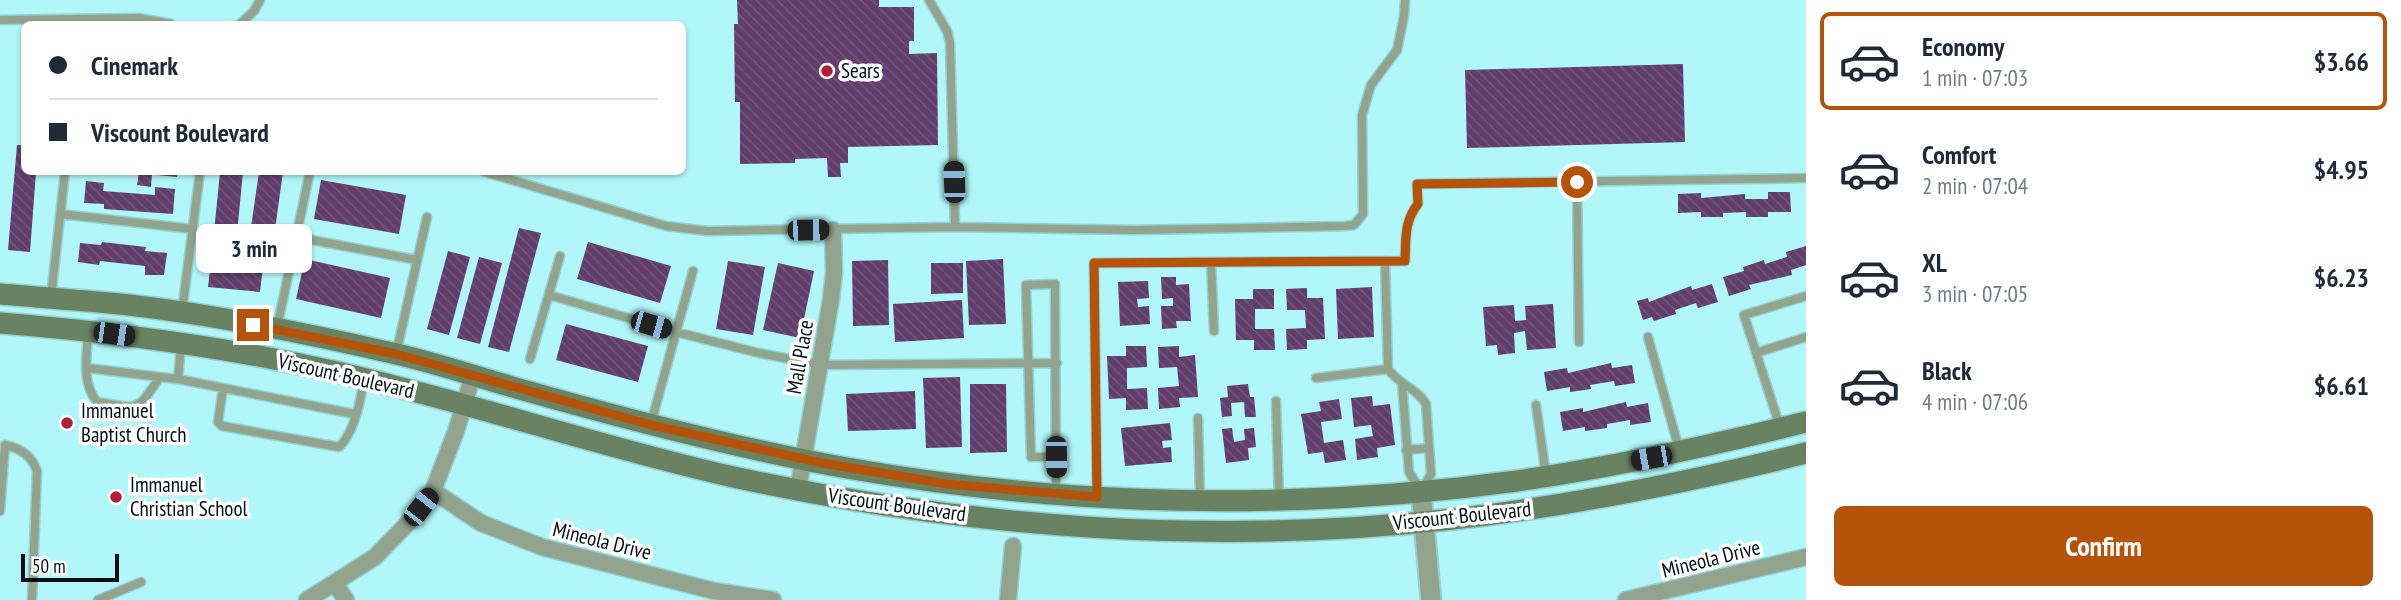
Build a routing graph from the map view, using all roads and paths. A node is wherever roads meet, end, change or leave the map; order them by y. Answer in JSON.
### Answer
{"nodes":[{"id":1,"x":260,"y":0,"type":"edge"},
{"id":2,"x":929,"y":0,"type":"edge"},
{"id":3,"x":1405,"y":0,"type":"edge"},
{"id":4,"x":0,"y":20,"type":"edge"},
{"id":5,"x":155,"y":21,"type":"edge"},
{"id":6,"x":243,"y":21,"type":"edge"},
{"id":7,"x":65,"y":175,"type":"edge"},
{"id":8,"x":200,"y":175,"type":"edge"},
{"id":9,"x":495,"y":175,"type":"edge"},
{"id":10,"x":309,"y":177,"type":"dead end"},
{"id":11,"x":1806,"y":178,"type":"edge"},
{"id":12,"x":1577,"y":182,"type":"junction"},
{"id":13,"x":60,"y":214,"type":"junction"},
{"id":14,"x":426,"y":217,"type":"dead end"},
{"id":15,"x":956,"y":228,"type":"junction"},
{"id":16,"x":192,"y":229,"type":"junction"},
{"id":17,"x":833,"y":230,"type":"junction"},
{"id":18,"x":296,"y":237,"type":"junction"},
{"id":19,"x":560,"y":256,"type":"dead end"},
{"id":20,"x":417,"y":260,"type":"junction"},
{"id":21,"x":1385,"y":261,"type":"junction"},
{"id":22,"x":1211,"y":262,"type":"junction"},
{"id":23,"x":693,"y":271,"type":"dead end"},
{"id":24,"x":0,"y":294,"type":"edge"},
{"id":25,"x":549,"y":295,"type":"junction"},
{"id":26,"x":1806,"y":296,"type":"edge"},
{"id":27,"x":51,"y":298,"type":"junction"},
{"id":28,"x":181,"y":312,"type":"junction"},
{"id":29,"x":0,"y":323,"type":"edge"},
{"id":30,"x":89,"y":330,"type":"junction"},
{"id":31,"x":277,"y":330,"type":"junction"},
{"id":32,"x":1214,"y":331,"type":"dead end"},
{"id":33,"x":676,"y":332,"type":"junction"},
{"id":34,"x":1648,"y":337,"type":"dead end"},
{"id":35,"x":1806,"y":337,"type":"edge"},
{"id":36,"x":1579,"y":342,"type":"dead end"},
{"id":37,"x":181,"y":343,"type":"junction"},
{"id":38,"x":1756,"y":353,"type":"junction"},
{"id":39,"x":396,"y":354,"type":"junction"},
{"id":40,"x":530,"y":359,"type":"dead end"},
{"id":41,"x":1057,"y":363,"type":"junction"},
{"id":42,"x":1029,"y":364,"type":"junction"},
{"id":43,"x":821,"y":365,"type":"junction"},
{"id":44,"x":87,"y":368,"type":"junction"},
{"id":45,"x":1388,"y":369,"type":"junction"},
{"id":46,"x":472,"y":376,"type":"junction"},
{"id":47,"x":160,"y":377,"type":"junction"},
{"id":48,"x":1316,"y":378,"type":"dead end"},
{"id":49,"x":178,"y":379,"type":"junction"},
{"id":50,"x":364,"y":379,"type":"junction"},
{"id":51,"x":1402,"y":383,"type":"junction"},
{"id":52,"x":223,"y":388,"type":"junction"},
{"id":53,"x":1276,"y":401,"type":"dead end"},
{"id":54,"x":463,"y":404,"type":"junction"},
{"id":55,"x":1536,"y":405,"type":"dead end"},
{"id":56,"x":354,"y":414,"type":"junction"},
{"id":57,"x":1198,"y":418,"type":"dead end"},
{"id":58,"x":1806,"y":422,"type":"edge"},
{"id":59,"x":651,"y":425,"type":"junction"},
{"id":60,"x":1780,"y":429,"type":"junction"},
{"id":61,"x":3,"y":444,"type":"edge"},
{"id":62,"x":1429,"y":448,"type":"junction"},
{"id":63,"x":1406,"y":450,"type":"junction"},
{"id":64,"x":1680,"y":452,"type":"junction"},
{"id":65,"x":1806,"y":453,"type":"edge"},
{"id":66,"x":1056,"y":457,"type":"junction"},
{"id":67,"x":803,"y":458,"type":"junction"},
{"id":68,"x":1546,"y":476,"type":"junction"},
{"id":69,"x":798,"y":490,"type":"junction"},
{"id":70,"x":433,"y":491,"type":"junction"},
{"id":71,"x":1421,"y":491,"type":"junction"},
{"id":72,"x":1056,"y":494,"type":"junction"},
{"id":73,"x":1097,"y":497,"type":"junction"},
{"id":74,"x":1279,"y":499,"type":"junction"},
{"id":75,"x":1200,"y":500,"type":"junction"},
{"id":76,"x":0,"y":511,"type":"edge"},
{"id":77,"x":1423,"y":522,"type":"junction"},
{"id":78,"x":1054,"y":524,"type":"junction"},
{"id":79,"x":1013,"y":547,"type":"dead end"},
{"id":80,"x":1806,"y":557,"type":"edge"},
{"id":81,"x":141,"y":582,"type":"dead end"},
{"id":82,"x":335,"y":584,"type":"junction"},
{"id":83,"x":32,"y":600,"type":"edge"},
{"id":84,"x":98,"y":600,"type":"edge"},
{"id":85,"x":307,"y":600,"type":"edge"},
{"id":86,"x":346,"y":600,"type":"edge"},
{"id":87,"x":773,"y":600,"type":"edge"},
{"id":88,"x":1008,"y":600,"type":"edge"},
{"id":89,"x":1431,"y":600,"type":"edge"},
{"id":90,"x":1626,"y":600,"type":"edge"}],
"edges":[{"from":1,"to":6,"type":"lane"},
{"from":2,"to":15,"type":"lane"},
{"from":3,"to":15,"type":"lane"},
{"from":4,"to":5,"type":"lane"},
{"from":7,"to":13,"type":"lane"},
{"from":8,"to":16,"type":"lane"},
{"from":9,"to":17,"type":"lane"},
{"from":10,"to":18,"type":"lane"},
{"from":11,"to":12,"type":"lane"},
{"from":12,"to":21,"type":"lane"},
{"from":12,"to":36,"type":"lane"},
{"from":13,"to":16,"type":"lane"},
{"from":13,"to":27,"type":"lane"},
{"from":14,"to":20,"type":"lane"},
{"from":15,"to":17,"type":"lane"},
{"from":16,"to":28,"type":"lane"},
{"from":17,"to":43,"type":"street","name":"Mall Place"},
{"from":18,"to":20,"type":"lane"},
{"from":18,"to":31,"type":"lane"},
{"from":19,"to":25,"type":"lane"},
{"from":20,"to":39,"type":"lane"},
{"from":21,"to":22,"type":"lane"},
{"from":21,"to":45,"type":"lane"},
{"from":22,"to":32,"type":"lane"},
{"from":22,"to":73,"type":"lane"},
{"from":23,"to":33,"type":"lane"},
{"from":24,"to":27,"type":"main road","name":"Viscount Boulevard"},
{"from":25,"to":33,"type":"lane"},
{"from":25,"to":40,"type":"lane"},
{"from":26,"to":38,"type":"lane"},
{"from":27,"to":28,"type":"main road","name":"Viscount Boulevard"},
{"from":28,"to":31,"type":"main road","name":"Viscount Boulevard"},
{"from":29,"to":30,"type":"main road","name":"Viscount Boulevard"},
{"from":30,"to":37,"type":"main road","name":"Viscount Boulevard"},
{"from":30,"to":44,"type":"lane"},
{"from":31,"to":39,"type":"main road","name":"Viscount Boulevard"},
{"from":33,"to":43,"type":"lane"},
{"from":33,"to":59,"type":"lane"},
{"from":34,"to":64,"type":"lane"},
{"from":35,"to":38,"type":"lane"},
{"from":37,"to":49,"type":"lane"},
{"from":37,"to":50,"type":"main road","name":"Viscount Boulevard"},
{"from":38,"to":60,"type":"lane"},
{"from":39,"to":46,"type":"main road","name":"Viscount Boulevard"},
{"from":41,"to":42,"type":"lane"},
{"from":41,"to":42,"type":"lane"},
{"from":41,"to":66,"type":"lane"},
{"from":42,"to":43,"type":"lane"},
{"from":42,"to":66,"type":"lane"},
{"from":43,"to":67,"type":"street","name":"Mall Place"},
{"from":44,"to":47,"type":"lane"},
{"from":44,"to":47,"type":"lane"},
{"from":45,"to":48,"type":"lane"},
{"from":45,"to":51,"type":"lane"},
{"from":46,"to":54,"type":"street"},
{"from":46,"to":59,"type":"main road","name":"Viscount Boulevard"},
{"from":47,"to":49,"type":"lane"},
{"from":49,"to":52,"type":"lane"},
{"from":50,"to":54,"type":"main road","name":"Viscount Boulevard"},
{"from":50,"to":56,"type":"lane"},
{"from":51,"to":62,"type":"lane"},
{"from":51,"to":63,"type":"lane"},
{"from":52,"to":56,"type":"lane"},
{"from":52,"to":56,"type":"lane"},
{"from":53,"to":74,"type":"lane"},
{"from":54,"to":69,"type":"main road","name":"Viscount Boulevard"},
{"from":54,"to":70,"type":"street"},
{"from":55,"to":68,"type":"lane"},
{"from":57,"to":75,"type":"lane"},
{"from":58,"to":60,"type":"main road","name":"Viscount Boulevard"},
{"from":59,"to":67,"type":"main road","name":"Viscount Boulevard"},
{"from":60,"to":64,"type":"main road","name":"Viscount Boulevard"},
{"from":61,"to":76,"type":"lane"},
{"from":61,"to":83,"type":"lane"},
{"from":62,"to":63,"type":"lane"},
{"from":62,"to":71,"type":"lane"},
{"from":63,"to":71,"type":"lane"},
{"from":64,"to":68,"type":"main road","name":"Viscount Boulevard"},
{"from":65,"to":77,"type":"main road","name":"Viscount Boulevard"},
{"from":66,"to":72,"type":"lane"},
{"from":67,"to":69,"type":"street","name":"Mall Place"},
{"from":67,"to":72,"type":"main road","name":"Viscount Boulevard"},
{"from":68,"to":71,"type":"main road","name":"Viscount Boulevard"},
{"from":69,"to":78,"type":"main road","name":"Viscount Boulevard"},
{"from":70,"to":82,"type":"street"},
{"from":70,"to":87,"type":"street","name":"Mineola Drive"},
{"from":71,"to":74,"type":"main road","name":"Viscount Boulevard"},
{"from":71,"to":77,"type":"street"},
{"from":72,"to":73,"type":"main road","name":"Viscount Boulevard"},
{"from":72,"to":78,"type":"main road"},
{"from":73,"to":75,"type":"main road","name":"Viscount Boulevard"},
{"from":74,"to":75,"type":"main road","name":"Viscount Boulevard"},
{"from":77,"to":78,"type":"main road","name":"Viscount Boulevard"},
{"from":77,"to":89,"type":"street"},
{"from":79,"to":88,"type":"street"},
{"from":80,"to":90,"type":"street","name":"Mineola Drive"},
{"from":81,"to":84,"type":"lane"},
{"from":82,"to":85,"type":"street"},
{"from":82,"to":86,"type":"street"}]}
